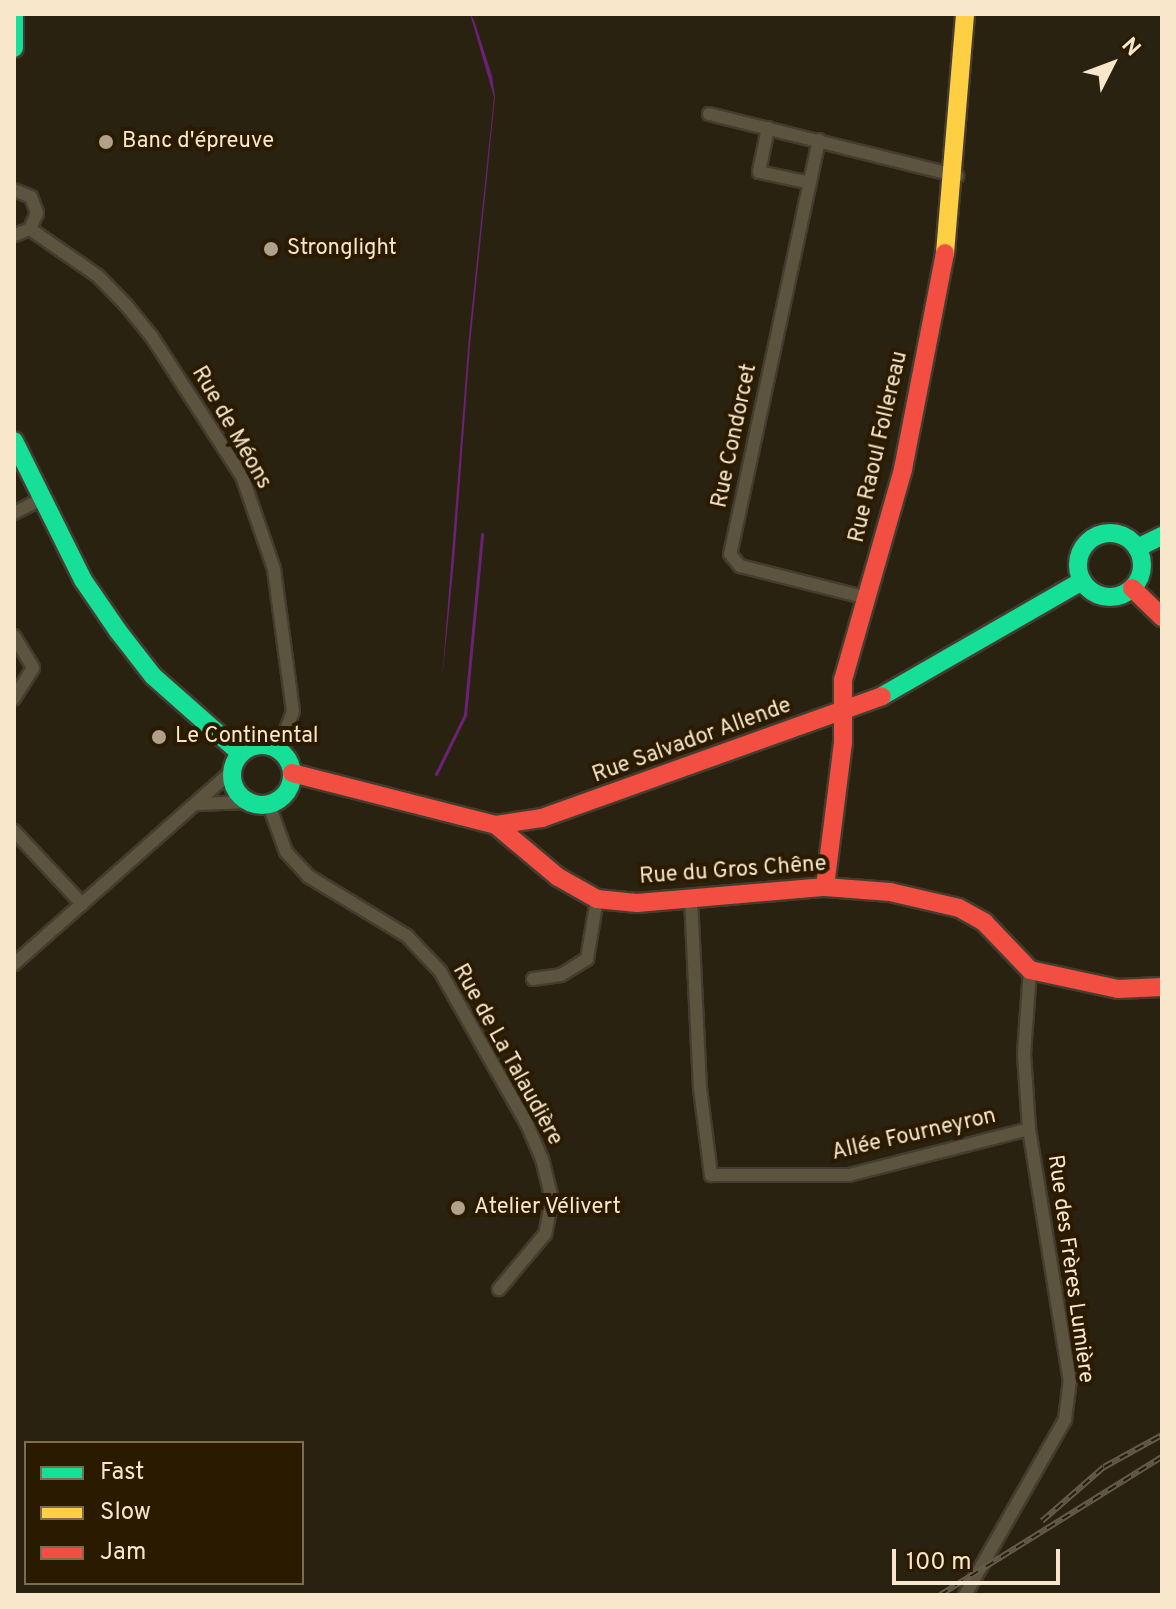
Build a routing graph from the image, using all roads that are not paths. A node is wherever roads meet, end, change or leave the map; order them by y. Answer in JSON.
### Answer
{"nodes":[{"id":1,"x":14,"y":14,"type":"edge"},
{"id":2,"x":965,"y":14,"type":"edge"},
{"id":3,"x":14,"y":48,"type":"edge"},
{"id":4,"x":709,"y":114,"type":"dead end"},
{"id":5,"x":768,"y":128,"type":"junction"},
{"id":6,"x":819,"y":140,"type":"junction"},
{"id":7,"x":957,"y":176,"type":"junction"},
{"id":8,"x":810,"y":183,"type":"junction"},
{"id":9,"x":14,"y":190,"type":"edge"},
{"id":10,"x":30,"y":229,"type":"junction"},
{"id":11,"x":14,"y":235,"type":"edge"},
{"id":12,"x":14,"y":441,"type":"edge"},
{"id":13,"x":41,"y":499,"type":"junction"},
{"id":14,"x":14,"y":513,"type":"edge"},
{"id":15,"x":1162,"y":536,"type":"edge"},
{"id":16,"x":1137,"y":548,"type":"junction"},
{"id":17,"x":1082,"y":581,"type":"junction"},
{"id":18,"x":1132,"y":588,"type":"junction"},
{"id":19,"x":867,"y":598,"type":"junction"},
{"id":20,"x":1162,"y":617,"type":"edge"},
{"id":21,"x":14,"y":636,"type":"edge"},
{"id":22,"x":14,"y":698,"type":"edge"},
{"id":23,"x":841,"y":713,"type":"junction"},
{"id":24,"x":279,"y":750,"type":"junction"},
{"id":25,"x":240,"y":753,"type":"junction"},
{"id":26,"x":231,"y":772,"type":"junction"},
{"id":27,"x":292,"y":773,"type":"junction"},
{"id":28,"x":248,"y":802,"type":"junction"},
{"id":29,"x":198,"y":804,"type":"junction"},
{"id":30,"x":269,"y":805,"type":"junction"},
{"id":31,"x":496,"y":825,"type":"junction"},
{"id":32,"x":14,"y":831,"type":"edge"},
{"id":33,"x":825,"y":887,"type":"junction"},
{"id":34,"x":691,"y":898,"type":"junction"},
{"id":35,"x":597,"y":899,"type":"junction"},
{"id":36,"x":82,"y":904,"type":"junction"},
{"id":37,"x":14,"y":964,"type":"edge"},
{"id":38,"x":1030,"y":970,"type":"junction"},
{"id":39,"x":533,"y":979,"type":"dead end"},
{"id":40,"x":1162,"y":987,"type":"edge"},
{"id":41,"x":1029,"y":1129,"type":"junction"},
{"id":42,"x":499,"y":1289,"type":"dead end"},
{"id":43,"x":965,"y":1595,"type":"edge"}],
"edges":[{"from":1,"to":3,"type":"street"},
{"from":2,"to":7,"type":"street","name":"Rue Raoul Follereau"},
{"from":4,"to":5,"type":"street"},
{"from":5,"to":6,"type":"street"},
{"from":5,"to":8,"type":"street"},
{"from":6,"to":7,"type":"street"},
{"from":6,"to":8,"type":"street","name":"Rue Condorcet"},
{"from":7,"to":19,"type":"street","name":"Rue Raoul Follereau"},
{"from":8,"to":19,"type":"street","name":"Rue Condorcet"},
{"from":9,"to":10,"type":"street"},
{"from":10,"to":11,"type":"street"},
{"from":10,"to":24,"type":"street","name":"Rue de Méons"},
{"from":12,"to":13,"type":"street"},
{"from":13,"to":14,"type":"street"},
{"from":13,"to":25,"type":"street"},
{"from":15,"to":16,"type":"street"},
{"from":16,"to":17,"type":"street"},
{"from":16,"to":18,"type":"street"},
{"from":17,"to":18,"type":"street"},
{"from":17,"to":23,"type":"street","name":"Rue Salvador Allende"},
{"from":18,"to":20,"type":"street"},
{"from":19,"to":23,"type":"street","name":"Rue Raoul Follereau"},
{"from":21,"to":22,"type":"street"},
{"from":23,"to":31,"type":"street","name":"Rue Salvador Allende"},
{"from":23,"to":33,"type":"street","name":"Rue Raoul Follereau"},
{"from":24,"to":25,"type":"street"},
{"from":24,"to":27,"type":"street"},
{"from":25,"to":26,"type":"street"},
{"from":26,"to":28,"type":"street"},
{"from":26,"to":29,"type":"street"},
{"from":27,"to":30,"type":"street"},
{"from":27,"to":31,"type":"street","name":"Rue Salvador Allende"},
{"from":28,"to":29,"type":"street"},
{"from":28,"to":30,"type":"street"},
{"from":29,"to":36,"type":"street"},
{"from":30,"to":42,"type":"street","name":"Rue de La Talaudière"},
{"from":31,"to":35,"type":"street","name":"Rue du Gros Chêne"},
{"from":32,"to":36,"type":"street"},
{"from":33,"to":34,"type":"street","name":"Rue du Gros Chêne"},
{"from":33,"to":38,"type":"street","name":"Rue du Gros Chêne"},
{"from":34,"to":35,"type":"street","name":"Rue du Gros Chêne"},
{"from":34,"to":41,"type":"street","name":"Allée Fourneyron"},
{"from":35,"to":39,"type":"street"},
{"from":36,"to":37,"type":"street"},
{"from":38,"to":40,"type":"street"},
{"from":38,"to":41,"type":"street","name":"Rue des Frères Lumière"},
{"from":41,"to":43,"type":"street","name":"Rue des Frères Lumière"}]}
